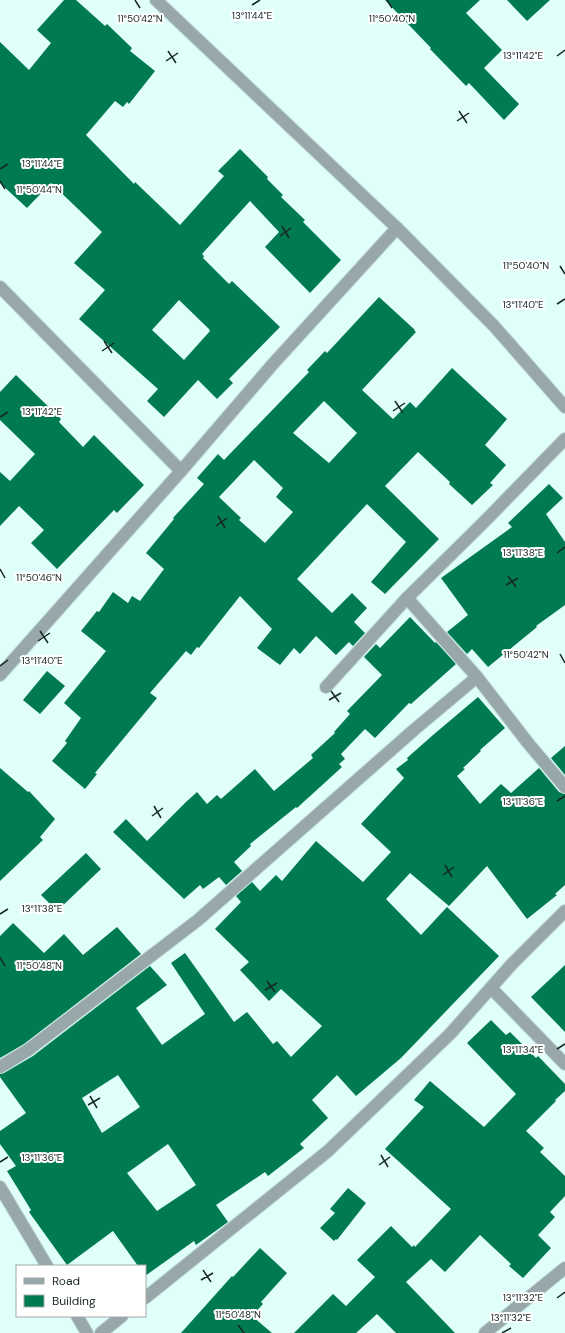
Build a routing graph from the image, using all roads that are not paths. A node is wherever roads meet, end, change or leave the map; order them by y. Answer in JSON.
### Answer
{"nodes":[{"id":1,"x":156,"y":0,"type":"edge"},
{"id":2,"x":397,"y":228,"type":"junction"},
{"id":3,"x":2,"y":293,"type":"edge"},
{"id":4,"x":565,"y":406,"type":"edge"},
{"id":5,"x":565,"y":439,"type":"edge"},
{"id":6,"x":181,"y":470,"type":"junction"},
{"id":7,"x":407,"y":598,"type":"junction"},
{"id":8,"x":0,"y":675,"type":"edge"},
{"id":9,"x":477,"y":677,"type":"junction"},
{"id":10,"x":326,"y":687,"type":"dead end"},
{"id":11,"x":565,"y":787,"type":"edge"},
{"id":12,"x":565,"y":911,"type":"edge"},
{"id":13,"x":491,"y":988,"type":"junction"},
{"id":14,"x":565,"y":1064,"type":"edge"},
{"id":15,"x":0,"y":1067,"type":"edge"},
{"id":16,"x":0,"y":1188,"type":"edge"},
{"id":17,"x":46,"y":1265,"type":"edge"},
{"id":18,"x":565,"y":1268,"type":"edge"},
{"id":19,"x":146,"y":1297,"type":"edge"},
{"id":20,"x":78,"y":1317,"type":"edge"},
{"id":21,"x":121,"y":1317,"type":"edge"},
{"id":22,"x":87,"y":1333,"type":"edge"},
{"id":23,"x":101,"y":1333,"type":"edge"},
{"id":24,"x":485,"y":1333,"type":"edge"}],
"edges":[{"from":1,"to":2,"type":"street"},
{"from":2,"to":4,"type":"street"},
{"from":2,"to":6,"type":"street"},
{"from":3,"to":6,"type":"street"},
{"from":5,"to":7,"type":"street"},
{"from":6,"to":8,"type":"street"},
{"from":7,"to":9,"type":"street"},
{"from":7,"to":10,"type":"street"},
{"from":9,"to":11,"type":"street"},
{"from":9,"to":15,"type":"street"},
{"from":12,"to":13,"type":"street"},
{"from":13,"to":14,"type":"street"},
{"from":13,"to":19,"type":"street"},
{"from":16,"to":17,"type":"street"},
{"from":18,"to":24,"type":"street"},
{"from":20,"to":22,"type":"street"},
{"from":21,"to":23,"type":"street"}]}
